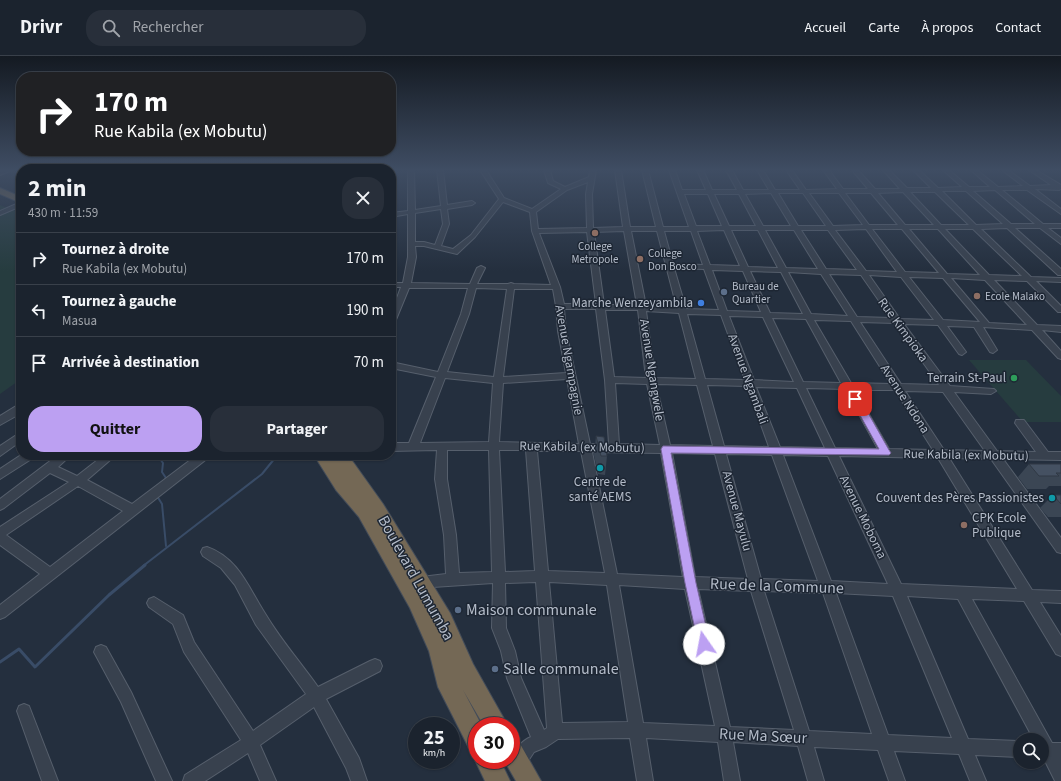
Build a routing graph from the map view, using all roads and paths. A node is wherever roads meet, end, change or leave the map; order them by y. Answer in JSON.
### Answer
{"nodes":[{"id":1,"x":411,"y":204,"type":"edge"},
{"id":2,"x":444,"y":204,"type":"edge"},
{"id":3,"x":467,"y":204,"type":"edge"},
{"id":4,"x":498,"y":204,"type":"edge"},
{"id":5,"x":514,"y":204,"type":"edge"},
{"id":6,"x":544,"y":204,"type":"edge"},
{"id":7,"x":589,"y":204,"type":"edge"},
{"id":8,"x":623,"y":204,"type":"edge"},
{"id":9,"x":654,"y":204,"type":"edge"},
{"id":10,"x":684,"y":204,"type":"edge"},
{"id":11,"x":716,"y":204,"type":"edge"},
{"id":12,"x":747,"y":204,"type":"edge"},
{"id":13,"x":781,"y":204,"type":"edge"},
{"id":14,"x":811,"y":204,"type":"edge"},
{"id":15,"x":850,"y":204,"type":"edge"},
{"id":16,"x":883,"y":204,"type":"edge"},
{"id":17,"x":917,"y":204,"type":"edge"},
{"id":18,"x":951,"y":204,"type":"edge"},
{"id":19,"x":983,"y":204,"type":"edge"},
{"id":20,"x":1014,"y":204,"type":"edge"},
{"id":21,"x":1051,"y":204,"type":"edge"},
{"id":22,"x":16,"y":206,"type":"edge"},
{"id":23,"x":444,"y":208,"type":"junction"},
{"id":24,"x":533,"y":211,"type":"junction"},
{"id":25,"x":1061,"y":212,"type":"edge"},
{"id":26,"x":0,"y":213,"type":"edge"},
{"id":27,"x":411,"y":213,"type":"junction"},
{"id":28,"x":396,"y":214,"type":"edge"},
{"id":29,"x":1009,"y":226,"type":"junction"},
{"id":30,"x":1040,"y":226,"type":"junction"},
{"id":31,"x":1061,"y":226,"type":"edge"},
{"id":32,"x":904,"y":227,"type":"junction"},
{"id":33,"x":939,"y":227,"type":"junction"},
{"id":34,"x":975,"y":227,"type":"junction"},
{"id":35,"x":796,"y":228,"type":"junction"},
{"id":36,"x":829,"y":228,"type":"junction"},
{"id":37,"x":869,"y":228,"type":"junction"},
{"id":38,"x":627,"y":229,"type":"junction"},
{"id":39,"x":660,"y":229,"type":"junction"},
{"id":40,"x":694,"y":229,"type":"junction"},
{"id":41,"x":728,"y":229,"type":"junction"},
{"id":42,"x":760,"y":229,"type":"junction"},
{"id":43,"x":535,"y":231,"type":"junction"},
{"id":44,"x":590,"y":231,"type":"junction"},
{"id":45,"x":1061,"y":242,"type":"edge"},
{"id":46,"x":412,"y":244,"type":"junction"},
{"id":47,"x":437,"y":248,"type":"junction"},
{"id":48,"x":671,"y":266,"type":"junction"},
{"id":49,"x":481,"y":268,"type":"dead end"},
{"id":50,"x":708,"y":268,"type":"junction"},
{"id":51,"x":746,"y":269,"type":"junction"},
{"id":52,"x":784,"y":270,"type":"junction"},
{"id":53,"x":823,"y":271,"type":"junction"},
{"id":54,"x":862,"y":272,"type":"junction"},
{"id":55,"x":1061,"y":272,"type":"edge"},
{"id":56,"x":902,"y":274,"type":"junction"},
{"id":57,"x":945,"y":275,"type":"junction"},
{"id":58,"x":987,"y":277,"type":"junction"},
{"id":59,"x":1029,"y":279,"type":"junction"},
{"id":60,"x":1061,"y":280,"type":"edge"},
{"id":61,"x":396,"y":284,"type":"edge"},
{"id":62,"x":406,"y":285,"type":"junction"},
{"id":63,"x":473,"y":285,"type":"junction"},
{"id":64,"x":511,"y":285,"type":"junction"},
{"id":65,"x":556,"y":287,"type":"junction"},
{"id":66,"x":560,"y":306,"type":"junction"},
{"id":67,"x":599,"y":306,"type":"junction"},
{"id":68,"x":642,"y":308,"type":"junction"},
{"id":69,"x":1061,"y":310,"type":"edge"},
{"id":70,"x":682,"y":312,"type":"junction"},
{"id":71,"x":396,"y":313,"type":"edge"},
{"id":72,"x":724,"y":313,"type":"junction"},
{"id":73,"x":767,"y":316,"type":"junction"},
{"id":74,"x":808,"y":316,"type":"junction"},
{"id":75,"x":853,"y":318,"type":"junction"},
{"id":76,"x":896,"y":320,"type":"junction"},
{"id":77,"x":940,"y":322,"type":"junction"},
{"id":78,"x":977,"y":324,"type":"junction"},
{"id":79,"x":987,"y":325,"type":"junction"},
{"id":80,"x":1034,"y":328,"type":"junction"},
{"id":81,"x":1061,"y":329,"type":"edge"},
{"id":82,"x":993,"y":350,"type":"dead end"},
{"id":83,"x":962,"y":352,"type":"dead end"},
{"id":84,"x":1061,"y":356,"type":"edge"},
{"id":85,"x":396,"y":366,"type":"edge"},
{"id":86,"x":441,"y":375,"type":"junction"},
{"id":87,"x":572,"y":376,"type":"junction"},
{"id":88,"x":498,"y":380,"type":"junction"},
{"id":89,"x":610,"y":380,"type":"junction"},
{"id":90,"x":651,"y":381,"type":"junction"},
{"id":91,"x":702,"y":382,"type":"junction"},
{"id":92,"x":750,"y":382,"type":"junction"},
{"id":93,"x":800,"y":385,"type":"junction"},
{"id":94,"x":848,"y":386,"type":"junction"},
{"id":95,"x":897,"y":387,"type":"junction"},
{"id":96,"x":945,"y":388,"type":"junction"},
{"id":97,"x":991,"y":391,"type":"dead end"},
{"id":98,"x":16,"y":416,"type":"edge"},
{"id":99,"x":0,"y":421,"type":"edge"},
{"id":100,"x":1020,"y":423,"type":"dead end"},
{"id":101,"x":16,"y":440,"type":"edge"},
{"id":102,"x":442,"y":446,"type":"junction"},
{"id":103,"x":494,"y":446,"type":"junction"},
{"id":104,"x":531,"y":446,"type":"junction"},
{"id":105,"x":396,"y":447,"type":"edge"},
{"id":106,"x":413,"y":447,"type":"junction"},
{"id":107,"x":584,"y":447,"type":"junction"},
{"id":108,"x":614,"y":448,"type":"junction"},
{"id":109,"x":666,"y":449,"type":"junction"},
{"id":110,"x":720,"y":450,"type":"junction"},
{"id":111,"x":775,"y":451,"type":"junction"},
{"id":112,"x":0,"y":452,"type":"edge"},
{"id":113,"x":832,"y":452,"type":"junction"},
{"id":114,"x":886,"y":453,"type":"junction"},
{"id":115,"x":941,"y":454,"type":"junction"},
{"id":116,"x":993,"y":455,"type":"junction"},
{"id":117,"x":1045,"y":456,"type":"junction"},
{"id":118,"x":1061,"y":456,"type":"edge"},
{"id":119,"x":22,"y":460,"type":"edge"},
{"id":120,"x":59,"y":460,"type":"edge"},
{"id":121,"x":105,"y":460,"type":"edge"},
{"id":122,"x":197,"y":460,"type":"edge"},
{"id":123,"x":325,"y":460,"type":"edge"},
{"id":124,"x":343,"y":460,"type":"edge"},
{"id":125,"x":49,"y":468,"type":"junction"},
{"id":126,"x":0,"y":475,"type":"edge"},
{"id":127,"x":78,"y":481,"type":"junction"},
{"id":128,"x":0,"y":504,"type":"edge"},
{"id":129,"x":132,"y":510,"type":"junction"},
{"id":130,"x":0,"y":533,"type":"edge"},
{"id":131,"x":0,"y":538,"type":"edge"},
{"id":132,"x":1061,"y":548,"type":"edge"},
{"id":133,"x":206,"y":552,"type":"dead end"},
{"id":134,"x":50,"y":574,"type":"junction"},
{"id":135,"x":543,"y":576,"type":"junction"},
{"id":136,"x":499,"y":577,"type":"junction"},
{"id":137,"x":453,"y":579,"type":"junction"},
{"id":138,"x":612,"y":579,"type":"junction"},
{"id":139,"x":690,"y":583,"type":"junction"},
{"id":140,"x":414,"y":584,"type":"junction"},
{"id":141,"x":756,"y":585,"type":"junction"},
{"id":142,"x":827,"y":586,"type":"junction"},
{"id":143,"x":898,"y":591,"type":"junction"},
{"id":144,"x":962,"y":593,"type":"junction"},
{"id":145,"x":1028,"y":596,"type":"junction"},
{"id":146,"x":1061,"y":597,"type":"edge"},
{"id":147,"x":154,"y":603,"type":"dead end"},
{"id":148,"x":0,"y":613,"type":"edge"},
{"id":149,"x":1061,"y":649,"type":"edge"},
{"id":150,"x":101,"y":652,"type":"dead end"},
{"id":151,"x":374,"y":666,"type":"dead end"},
{"id":152,"x":316,"y":696,"type":"junction"},
{"id":153,"x":24,"y":711,"type":"dead end"},
{"id":154,"x":492,"y":717,"type":"edge"},
{"id":155,"x":468,"y":722,"type":"edge"},
{"id":156,"x":637,"y":730,"type":"junction"},
{"id":157,"x":555,"y":731,"type":"junction"},
{"id":158,"x":1039,"y":733,"type":"edge"},
{"id":159,"x":724,"y":734,"type":"junction"},
{"id":160,"x":804,"y":738,"type":"junction"},
{"id":161,"x":251,"y":742,"type":"junction"},
{"id":162,"x":541,"y":742,"type":"junction"},
{"id":163,"x":882,"y":742,"type":"junction"},
{"id":164,"x":962,"y":745,"type":"junction"},
{"id":165,"x":1013,"y":749,"type":"edge"},
{"id":166,"x":1049,"y":751,"type":"edge"},
{"id":167,"x":492,"y":769,"type":"edge"},
{"id":168,"x":522,"y":770,"type":"edge"},
{"id":169,"x":1061,"y":775,"type":"edge"},
{"id":170,"x":50,"y":781,"type":"edge"},
{"id":171,"x":164,"y":781,"type":"edge"},
{"id":172,"x":191,"y":781,"type":"edge"},
{"id":173,"x":268,"y":781,"type":"edge"},
{"id":174,"x":359,"y":781,"type":"edge"},
{"id":175,"x":498,"y":781,"type":"edge"},
{"id":176,"x":645,"y":781,"type":"edge"},
{"id":177,"x":732,"y":781,"type":"edge"},
{"id":178,"x":816,"y":781,"type":"edge"},
{"id":179,"x":897,"y":781,"type":"edge"},
{"id":180,"x":978,"y":781,"type":"edge"}],
"edges":[{"from":1,"to":27,"type":"street"},
{"from":2,"to":23,"type":"street"},
{"from":3,"to":23,"type":"street"},
{"from":4,"to":47,"type":"street"},
{"from":5,"to":24,"type":"street"},
{"from":6,"to":24,"type":"street"},
{"from":7,"to":44,"type":"street"},
{"from":8,"to":38,"type":"street","name":"Avenue Ngangwele"},
{"from":9,"to":39,"type":"street","name":"Avenue Mayulu"},
{"from":10,"to":40,"type":"street","name":"Avenue Ngambali"},
{"from":11,"to":41,"type":"street","name":"Avenue Moboma"},
{"from":12,"to":42,"type":"street"},
{"from":13,"to":35,"type":"street","name":"Avenue Ndona"},
{"from":14,"to":36,"type":"street","name":"Rue Kimpioka"},
{"from":15,"to":37,"type":"street"},
{"from":16,"to":32,"type":"street"},
{"from":17,"to":33,"type":"street"},
{"from":18,"to":34,"type":"street"},
{"from":19,"to":29,"type":"street"},
{"from":20,"to":30,"type":"street"},
{"from":21,"to":25,"type":"street"},
{"from":22,"to":26,"type":"street"},
{"from":23,"to":27,"type":"street"},
{"from":23,"to":47,"type":"street"},
{"from":24,"to":43,"type":"street","name":"Avenue Ngampagnie"},
{"from":27,"to":28,"type":"street"},
{"from":27,"to":46,"type":"street"},
{"from":29,"to":30,"type":"street"},
{"from":29,"to":34,"type":"street"},
{"from":29,"to":55,"type":"street"},
{"from":30,"to":31,"type":"street"},
{"from":30,"to":45,"type":"street"},
{"from":32,"to":33,"type":"street"},
{"from":32,"to":37,"type":"street"},
{"from":32,"to":57,"type":"street"},
{"from":33,"to":34,"type":"street"},
{"from":33,"to":58,"type":"street"},
{"from":34,"to":59,"type":"street"},
{"from":35,"to":36,"type":"street"},
{"from":35,"to":42,"type":"street"},
{"from":35,"to":53,"type":"street","name":"Avenue Ndona"},
{"from":36,"to":37,"type":"street"},
{"from":36,"to":54,"type":"street","name":"Rue Kimpioka"},
{"from":37,"to":56,"type":"street"},
{"from":38,"to":39,"type":"street"},
{"from":38,"to":44,"type":"street"},
{"from":38,"to":68,"type":"street","name":"Avenue Ngangwele"},
{"from":39,"to":40,"type":"street"},
{"from":39,"to":48,"type":"street","name":"Avenue Mayulu"},
{"from":40,"to":41,"type":"street"},
{"from":40,"to":50,"type":"street","name":"Avenue Ngambali"},
{"from":41,"to":42,"type":"street"},
{"from":41,"to":51,"type":"street","name":"Avenue Moboma"},
{"from":42,"to":52,"type":"street"},
{"from":43,"to":44,"type":"street"},
{"from":43,"to":65,"type":"street","name":"Avenue Ngampagnie"},
{"from":44,"to":67,"type":"street"},
{"from":46,"to":47,"type":"street"},
{"from":46,"to":62,"type":"street"},
{"from":48,"to":50,"type":"street"},
{"from":48,"to":70,"type":"street","name":"Avenue Mayulu"},
{"from":49,"to":63,"type":"street"},
{"from":50,"to":51,"type":"street"},
{"from":50,"to":72,"type":"street","name":"Avenue Ngambali"},
{"from":51,"to":52,"type":"street"},
{"from":51,"to":73,"type":"street","name":"Avenue Moboma"},
{"from":52,"to":53,"type":"street"},
{"from":52,"to":74,"type":"street"},
{"from":53,"to":54,"type":"street"},
{"from":53,"to":75,"type":"street","name":"Avenue Ndona"},
{"from":54,"to":56,"type":"street"},
{"from":54,"to":76,"type":"street","name":"Rue Kimpioka"},
{"from":56,"to":57,"type":"street"},
{"from":56,"to":77,"type":"street"},
{"from":57,"to":58,"type":"street"},
{"from":57,"to":79,"type":"street"},
{"from":58,"to":59,"type":"street"},
{"from":58,"to":80,"type":"street"},
{"from":59,"to":60,"type":"street"},
{"from":59,"to":69,"type":"street"},
{"from":61,"to":62,"type":"street"},
{"from":62,"to":63,"type":"street"},
{"from":62,"to":71,"type":"street"},
{"from":63,"to":64,"type":"street"},
{"from":63,"to":86,"type":"street"},
{"from":64,"to":65,"type":"street"},
{"from":64,"to":88,"type":"street"},
{"from":65,"to":66,"type":"street","name":"Avenue Ngampagnie"},
{"from":66,"to":67,"type":"street"},
{"from":66,"to":87,"type":"street","name":"Avenue Ngampagnie"},
{"from":67,"to":68,"type":"street"},
{"from":67,"to":89,"type":"street"},
{"from":68,"to":70,"type":"street"},
{"from":68,"to":90,"type":"street","name":"Avenue Ngangwele"},
{"from":70,"to":72,"type":"street"},
{"from":70,"to":91,"type":"street","name":"Avenue Mayulu"},
{"from":72,"to":73,"type":"street"},
{"from":72,"to":92,"type":"street","name":"Avenue Ngambali"},
{"from":73,"to":74,"type":"street"},
{"from":73,"to":93,"type":"street","name":"Avenue Moboma"},
{"from":74,"to":75,"type":"street"},
{"from":74,"to":94,"type":"street"},
{"from":75,"to":76,"type":"street"},
{"from":75,"to":95,"type":"street","name":"Avenue Ndona"},
{"from":76,"to":77,"type":"street"},
{"from":76,"to":96,"type":"street","name":"Rue Kimpioka"},
{"from":77,"to":78,"type":"street"},
{"from":77,"to":83,"type":"street"},
{"from":78,"to":79,"type":"street"},
{"from":78,"to":82,"type":"street"},
{"from":79,"to":80,"type":"street"},
{"from":80,"to":81,"type":"street"},
{"from":80,"to":84,"type":"street"},
{"from":85,"to":86,"type":"street"},
{"from":86,"to":88,"type":"street"},
{"from":86,"to":106,"type":"street"},
{"from":87,"to":88,"type":"street"},
{"from":87,"to":107,"type":"street","name":"Avenue Ngampagnie"},
{"from":88,"to":103,"type":"street"},
{"from":89,"to":90,"type":"street"},
{"from":89,"to":108,"type":"street"},
{"from":90,"to":91,"type":"street"},
{"from":90,"to":109,"type":"street","name":"Avenue Ngangwele"},
{"from":91,"to":92,"type":"street"},
{"from":91,"to":110,"type":"street","name":"Avenue Mayulu"},
{"from":92,"to":93,"type":"street"},
{"from":92,"to":111,"type":"street","name":"Avenue Ngambali"},
{"from":93,"to":94,"type":"street"},
{"from":93,"to":113,"type":"street","name":"Avenue Moboma"},
{"from":94,"to":95,"type":"street"},
{"from":94,"to":114,"type":"street"},
{"from":95,"to":96,"type":"street"},
{"from":95,"to":115,"type":"street","name":"Avenue Ndona"},
{"from":96,"to":97,"type":"street"},
{"from":96,"to":116,"type":"street","name":"Rue Kimpioka"},
{"from":98,"to":99,"type":"street"},
{"from":100,"to":117,"type":"street"},
{"from":101,"to":112,"type":"street"},
{"from":102,"to":103,"type":"street","name":"Rue Kabila (ex Mobutu)"},
{"from":102,"to":106,"type":"street","name":"Rue Kabila (ex Mobutu)"},
{"from":102,"to":137,"type":"street"},
{"from":103,"to":104,"type":"street","name":"Rue Kabila (ex Mobutu)"},
{"from":103,"to":136,"type":"street"},
{"from":104,"to":107,"type":"street","name":"Rue Kabila (ex Mobutu)"},
{"from":104,"to":135,"type":"street"},
{"from":105,"to":106,"type":"street","name":"Rue Kabila (ex Mobutu)"},
{"from":107,"to":108,"type":"street","name":"Rue Kabila (ex Mobutu)"},
{"from":107,"to":138,"type":"street","name":"Avenue Ngampagnie"},
{"from":108,"to":109,"type":"street","name":"Rue Kabila (ex Mobutu)"},
{"from":109,"to":110,"type":"street","name":"Rue Kabila (ex Mobutu)"},
{"from":109,"to":139,"type":"street","name":"Avenue Ngangwele"},
{"from":110,"to":111,"type":"street","name":"Rue Kabila (ex Mobutu)"},
{"from":110,"to":141,"type":"street","name":"Avenue Mayulu"},
{"from":111,"to":113,"type":"street","name":"Rue Kabila (ex Mobutu)"},
{"from":111,"to":142,"type":"street","name":"Avenue Ngambali"},
{"from":113,"to":114,"type":"street","name":"Rue Kabila (ex Mobutu)"},
{"from":113,"to":143,"type":"street","name":"Avenue Moboma"},
{"from":114,"to":115,"type":"street","name":"Rue Kabila (ex Mobutu)"},
{"from":115,"to":116,"type":"street","name":"Rue Kabila (ex Mobutu)"},
{"from":115,"to":145,"type":"street","name":"Avenue Ndona"},
{"from":116,"to":117,"type":"street","name":"Rue Kabila (ex Mobutu)"},
{"from":116,"to":132,"type":"street","name":"Rue Kimpioka"},
{"from":117,"to":118,"type":"street","name":"Rue Kabila (ex Mobutu)"},
{"from":119,"to":126,"type":"street"},
{"from":120,"to":125,"type":"street"},
{"from":121,"to":127,"type":"street"},
{"from":122,"to":129,"type":"street"},
{"from":123,"to":140,"type":"highway","name":"Boulevard Lumumba"},
{"from":124,"to":140,"type":"highway","name":"Boulevard Lumumba"},
{"from":125,"to":127,"type":"street"},
{"from":125,"to":128,"type":"street"},
{"from":127,"to":129,"type":"street"},
{"from":127,"to":130,"type":"street"},
{"from":129,"to":134,"type":"street"},
{"from":131,"to":134,"type":"street"},
{"from":133,"to":152,"type":"street"},
{"from":134,"to":148,"type":"street"},
{"from":135,"to":136,"type":"street","name":"Rue de la Commune"},
{"from":135,"to":138,"type":"street","name":"Rue de la Commune"},
{"from":135,"to":157,"type":"street"},
{"from":136,"to":137,"type":"street","name":"Rue de la Commune"},
{"from":136,"to":162,"type":"street"},
{"from":137,"to":140,"type":"street","name":"Rue de la Commune"},
{"from":138,"to":139,"type":"street","name":"Rue de la Commune"},
{"from":138,"to":156,"type":"street","name":"Avenue Ngampagnie"},
{"from":139,"to":141,"type":"street","name":"Rue de la Commune"},
{"from":139,"to":159,"type":"street","name":"Avenue Ngangwele"},
{"from":140,"to":154,"type":"highway","name":"Boulevard Lumumba"},
{"from":140,"to":155,"type":"highway","name":"Boulevard Lumumba"},
{"from":141,"to":142,"type":"street","name":"Rue de la Commune"},
{"from":141,"to":160,"type":"street","name":"Avenue Mayulu"},
{"from":142,"to":143,"type":"street","name":"Rue de la Commune"},
{"from":142,"to":163,"type":"street","name":"Avenue Ngambali"},
{"from":143,"to":144,"type":"street","name":"Rue de la Commune"},
{"from":143,"to":164,"type":"street","name":"Avenue Moboma"},
{"from":144,"to":145,"type":"street","name":"Rue de la Commune"},
{"from":144,"to":158,"type":"street"},
{"from":145,"to":146,"type":"street","name":"Rue de la Commune"},
{"from":145,"to":149,"type":"street","name":"Avenue Ndona"},
{"from":147,"to":161,"type":"street"},
{"from":150,"to":171,"type":"street"},
{"from":151,"to":152,"type":"street"},
{"from":152,"to":161,"type":"street"},
{"from":152,"to":174,"type":"street"},
{"from":153,"to":170,"type":"street"},
{"from":156,"to":157,"type":"street","name":"Rue Ma Sœur"},
{"from":156,"to":159,"type":"street","name":"Rue Ma Sœur"},
{"from":156,"to":176,"type":"street","name":"Avenue Ngampagnie"},
{"from":157,"to":162,"type":"street"},
{"from":159,"to":160,"type":"street","name":"Rue Ma Sœur"},
{"from":159,"to":177,"type":"street","name":"Avenue Ngangwele"},
{"from":160,"to":163,"type":"street","name":"Rue Ma Sœur"},
{"from":160,"to":178,"type":"street","name":"Avenue Mayulu"},
{"from":161,"to":172,"type":"street"},
{"from":161,"to":173,"type":"street"},
{"from":162,"to":168,"type":"street"},
{"from":163,"to":164,"type":"street","name":"Rue Ma Sœur"},
{"from":163,"to":179,"type":"street","name":"Avenue Ngambali"},
{"from":164,"to":165,"type":"street","name":"Rue Ma Sœur"},
{"from":164,"to":180,"type":"street","name":"Avenue Moboma"},
{"from":166,"to":169,"type":"street"},
{"from":167,"to":175,"type":"highway"}]}
